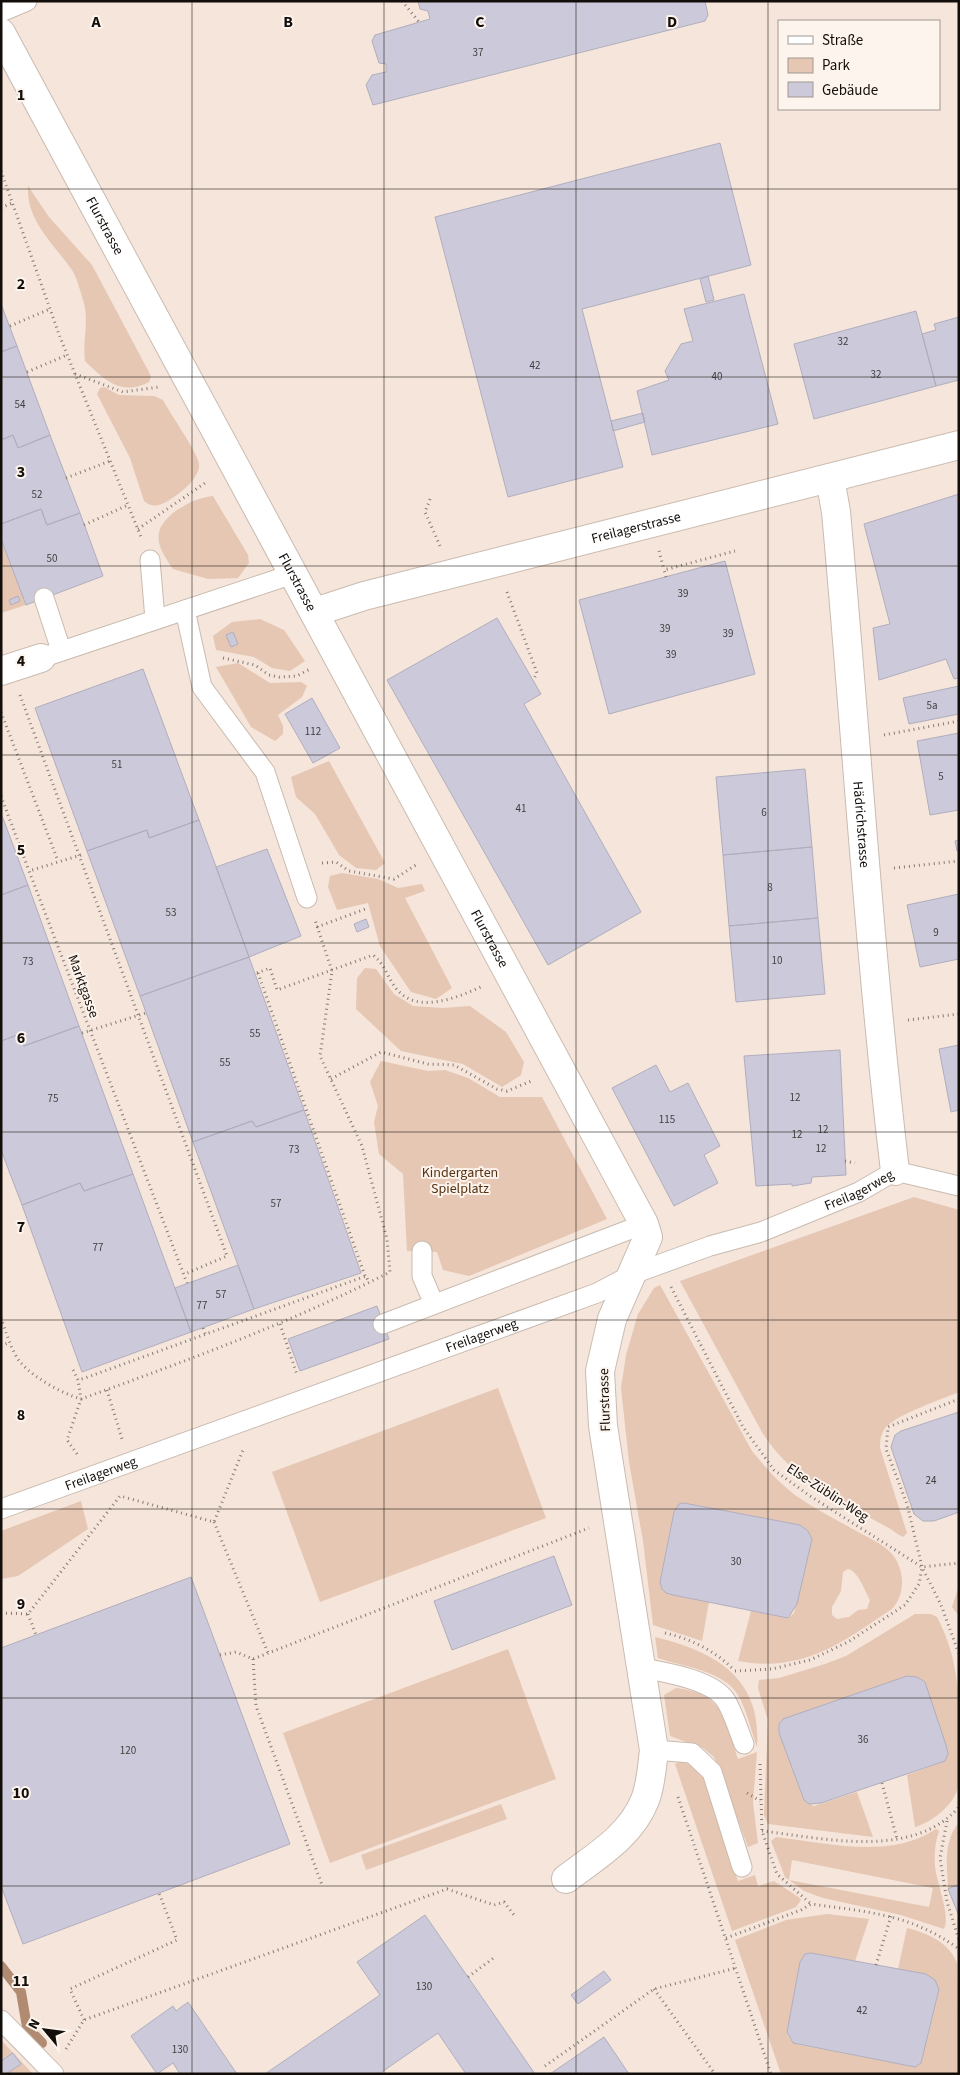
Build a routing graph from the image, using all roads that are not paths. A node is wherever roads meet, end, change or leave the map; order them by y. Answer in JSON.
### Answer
{"nodes":[{"id":1,"x":27,"y":1,"type":"edge"},
{"id":2,"x":1,"y":12,"type":"edge"},
{"id":3,"x":1,"y":34,"type":"edge"},
{"id":4,"x":959,"y":445,"type":"edge"},
{"id":5,"x":830,"y":478,"type":"junction"},
{"id":6,"x":150,"y":560,"type":"road end"},
{"id":7,"x":293,"y":574,"type":"junction"},
{"id":8,"x":44,"y":598,"type":"dead end"},
{"id":9,"x":185,"y":610,"type":"junction"},
{"id":10,"x":315,"y":612,"type":"junction"},
{"id":11,"x":156,"y":619,"type":"junction"},
{"id":12,"x":51,"y":654,"type":"junction"},
{"id":13,"x":1,"y":671,"type":"edge"},
{"id":14,"x":307,"y":898,"type":"road end"},
{"id":15,"x":895,"y":1171,"type":"junction"},
{"id":16,"x":959,"y":1186,"type":"edge"},
{"id":17,"x":644,"y":1224,"type":"junction"},
{"id":18,"x":422,"y":1252,"type":"dead end"},
{"id":19,"x":633,"y":1274,"type":"junction"},
{"id":20,"x":434,"y":1304,"type":"junction"},
{"id":21,"x":383,"y":1324,"type":"dead end"},
{"id":22,"x":1,"y":1509,"type":"edge"},
{"id":23,"x":642,"y":1668,"type":"junction"},
{"id":24,"x":744,"y":1744,"type":"dead end"},
{"id":25,"x":654,"y":1750,"type":"junction"},
{"id":26,"x":742,"y":1868,"type":"dead end"},
{"id":27,"x":566,"y":1879,"type":"dead end"},
{"id":28,"x":1,"y":2020,"type":"edge"},
{"id":29,"x":51,"y":2073,"type":"edge"}],
"edges":[{"from":1,"to":2,"type":"lane"},
{"from":3,"to":7,"type":"street","name":"Flurstrasse"},
{"from":4,"to":5,"type":"street","name":"Freilagerstrasse"},
{"from":5,"to":10,"type":"street","name":"Freilagerstrasse"},
{"from":5,"to":15,"type":"street","name":"Hädrichstrasse"},
{"from":6,"to":11,"type":"lane"},
{"from":7,"to":9,"type":"lane"},
{"from":7,"to":10,"type":"street","name":"Flurstrasse"},
{"from":8,"to":12,"type":"lane"},
{"from":9,"to":11,"type":"lane"},
{"from":9,"to":14,"type":"lane"},
{"from":10,"to":17,"type":"street","name":"Flurstrasse"},
{"from":11,"to":12,"type":"lane"},
{"from":12,"to":13,"type":"street"},
{"from":15,"to":16,"type":"lane","name":"Freilagerweg"},
{"from":15,"to":19,"type":"lane","name":"Freilagerweg"},
{"from":17,"to":19,"type":"street","name":"Flurstrasse"},
{"from":17,"to":20,"type":"lane"},
{"from":18,"to":20,"type":"lane"},
{"from":19,"to":22,"type":"lane","name":"Freilagerweg"},
{"from":19,"to":23,"type":"street","name":"Flurstrasse"},
{"from":20,"to":21,"type":"lane"},
{"from":23,"to":24,"type":"lane"},
{"from":23,"to":25,"type":"street","name":"Flurstrasse"},
{"from":25,"to":26,"type":"lane"},
{"from":25,"to":27,"type":"street","name":"Flurstrasse"},
{"from":28,"to":29,"type":"lane"}]}
